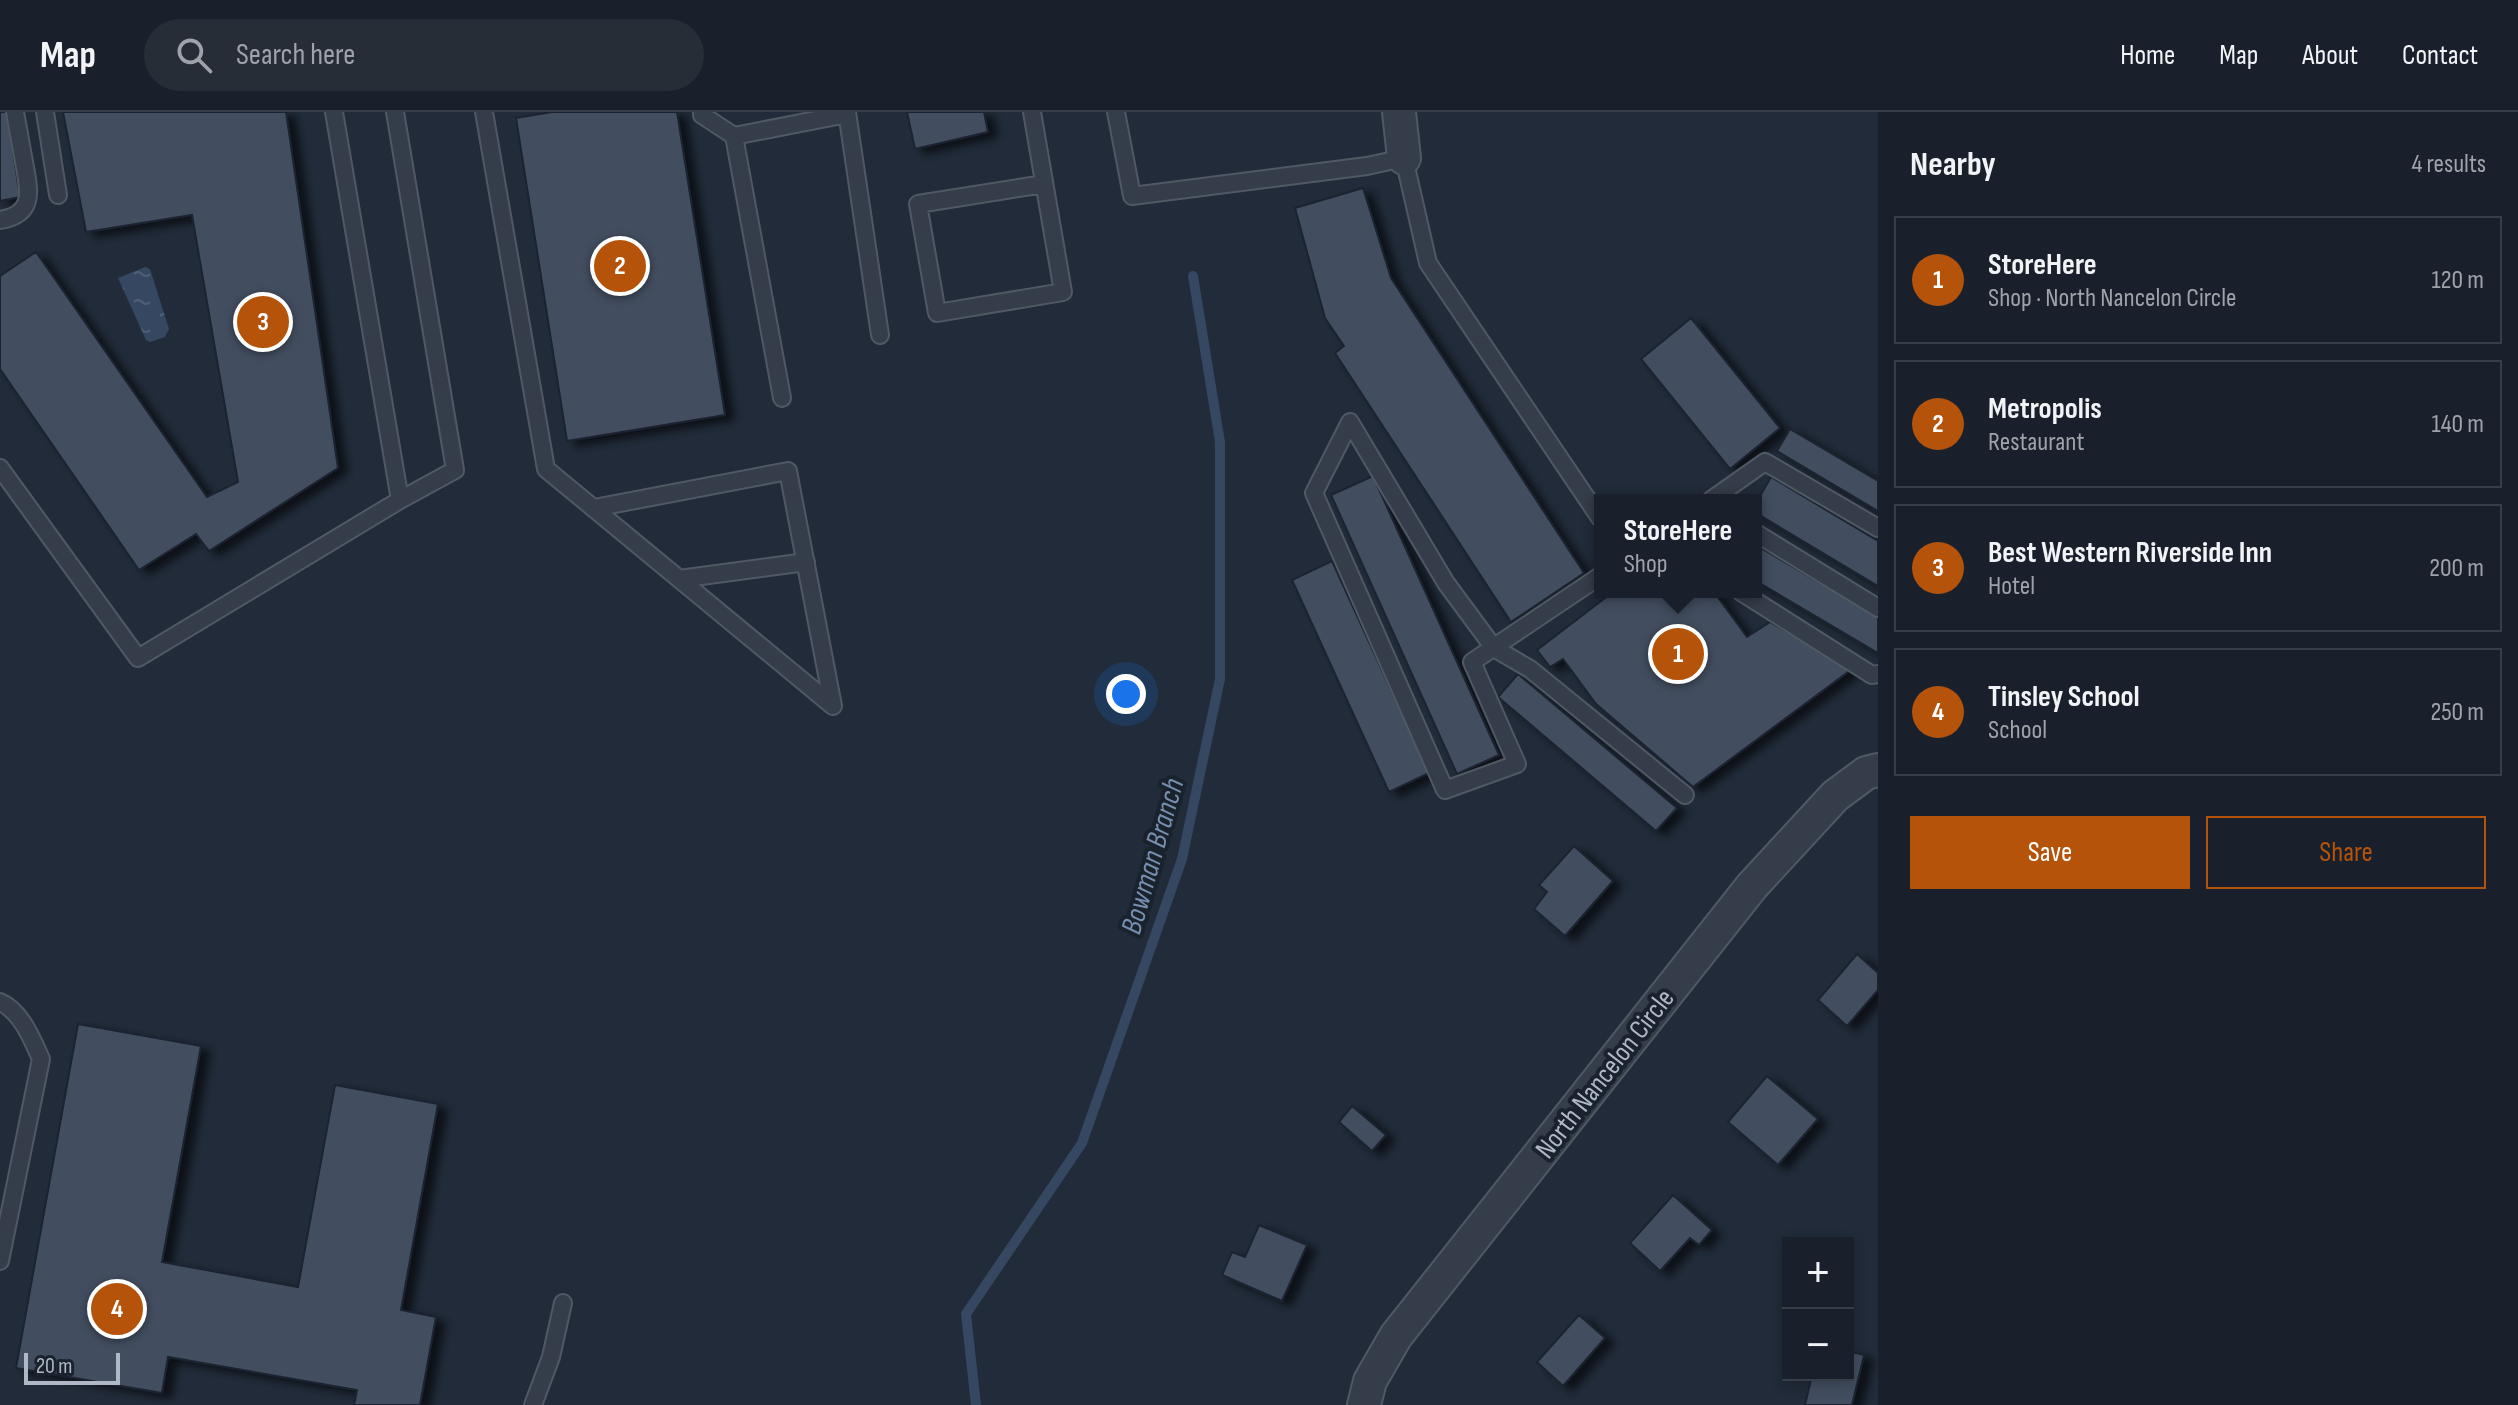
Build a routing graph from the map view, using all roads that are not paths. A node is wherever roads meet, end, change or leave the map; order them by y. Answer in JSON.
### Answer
{"nodes":[{"id":1,"x":15,"y":112,"type":"edge"},
{"id":2,"x":45,"y":112,"type":"edge"},
{"id":3,"x":334,"y":112,"type":"edge"},
{"id":4,"x":395,"y":112,"type":"edge"},
{"id":5,"x":484,"y":112,"type":"edge"},
{"id":6,"x":702,"y":112,"type":"edge"},
{"id":7,"x":1032,"y":112,"type":"edge"},
{"id":8,"x":1116,"y":112,"type":"edge"},
{"id":9,"x":1399,"y":112,"type":"edge"},
{"id":10,"x":847,"y":113,"type":"edge"},
{"id":11,"x":734,"y":136,"type":"junction"},
{"id":12,"x":1404,"y":158,"type":"junction"},
{"id":13,"x":1044,"y":184,"type":"junction"},
{"id":14,"x":58,"y":195,"type":"dead end"},
{"id":15,"x":0,"y":220,"type":"edge"},
{"id":16,"x":880,"y":335,"type":"dead end"},
{"id":17,"x":782,"y":398,"type":"dead end"},
{"id":18,"x":0,"y":468,"type":"edge"},
{"id":19,"x":1720,"y":494,"type":"edge"},
{"id":20,"x":400,"y":500,"type":"junction"},
{"id":21,"x":594,"y":508,"type":"junction"},
{"id":22,"x":1594,"y":509,"type":"edge"},
{"id":23,"x":1878,"y":528,"type":"edge"},
{"id":24,"x":1762,"y":537,"type":"edge"},
{"id":25,"x":806,"y":562,"type":"junction"},
{"id":26,"x":679,"y":579,"type":"junction"},
{"id":27,"x":1594,"y":580,"type":"edge"},
{"id":28,"x":1750,"y":598,"type":"edge"},
{"id":29,"x":1878,"y":608,"type":"edge"},
{"id":30,"x":1494,"y":648,"type":"junction"},
{"id":31,"x":1878,"y":674,"type":"edge"},
{"id":32,"x":1878,"y":770,"type":"edge"},
{"id":33,"x":1685,"y":795,"type":"dead end"},
{"id":34,"x":0,"y":1002,"type":"edge"},
{"id":35,"x":0,"y":1261,"type":"edge"},
{"id":36,"x":563,"y":1303,"type":"dead end"},
{"id":37,"x":533,"y":1405,"type":"edge"},
{"id":38,"x":1364,"y":1405,"type":"edge"}],
"edges":[{"from":1,"to":15,"type":"lane"},
{"from":2,"to":14,"type":"lane"},
{"from":3,"to":20,"type":"lane"},
{"from":4,"to":20,"type":"lane"},
{"from":5,"to":21,"type":"lane"},
{"from":6,"to":11,"type":"lane"},
{"from":7,"to":13,"type":"lane"},
{"from":8,"to":12,"type":"lane"},
{"from":9,"to":12,"type":"street"},
{"from":10,"to":11,"type":"lane"},
{"from":10,"to":16,"type":"lane"},
{"from":11,"to":17,"type":"lane"},
{"from":12,"to":22,"type":"lane"},
{"from":13,"to":13,"type":"lane"},
{"from":18,"to":20,"type":"lane"},
{"from":19,"to":23,"type":"lane"},
{"from":21,"to":25,"type":"lane"},
{"from":21,"to":26,"type":"lane"},
{"from":24,"to":29,"type":"lane"},
{"from":25,"to":26,"type":"lane"},
{"from":25,"to":26,"type":"lane"},
{"from":27,"to":30,"type":"lane"},
{"from":28,"to":31,"type":"lane"},
{"from":30,"to":30,"type":"lane"},
{"from":30,"to":33,"type":"lane"},
{"from":32,"to":38,"type":"street","name":"North Nancelon Circle"},
{"from":34,"to":35,"type":"lane"},
{"from":36,"to":37,"type":"lane"}]}
